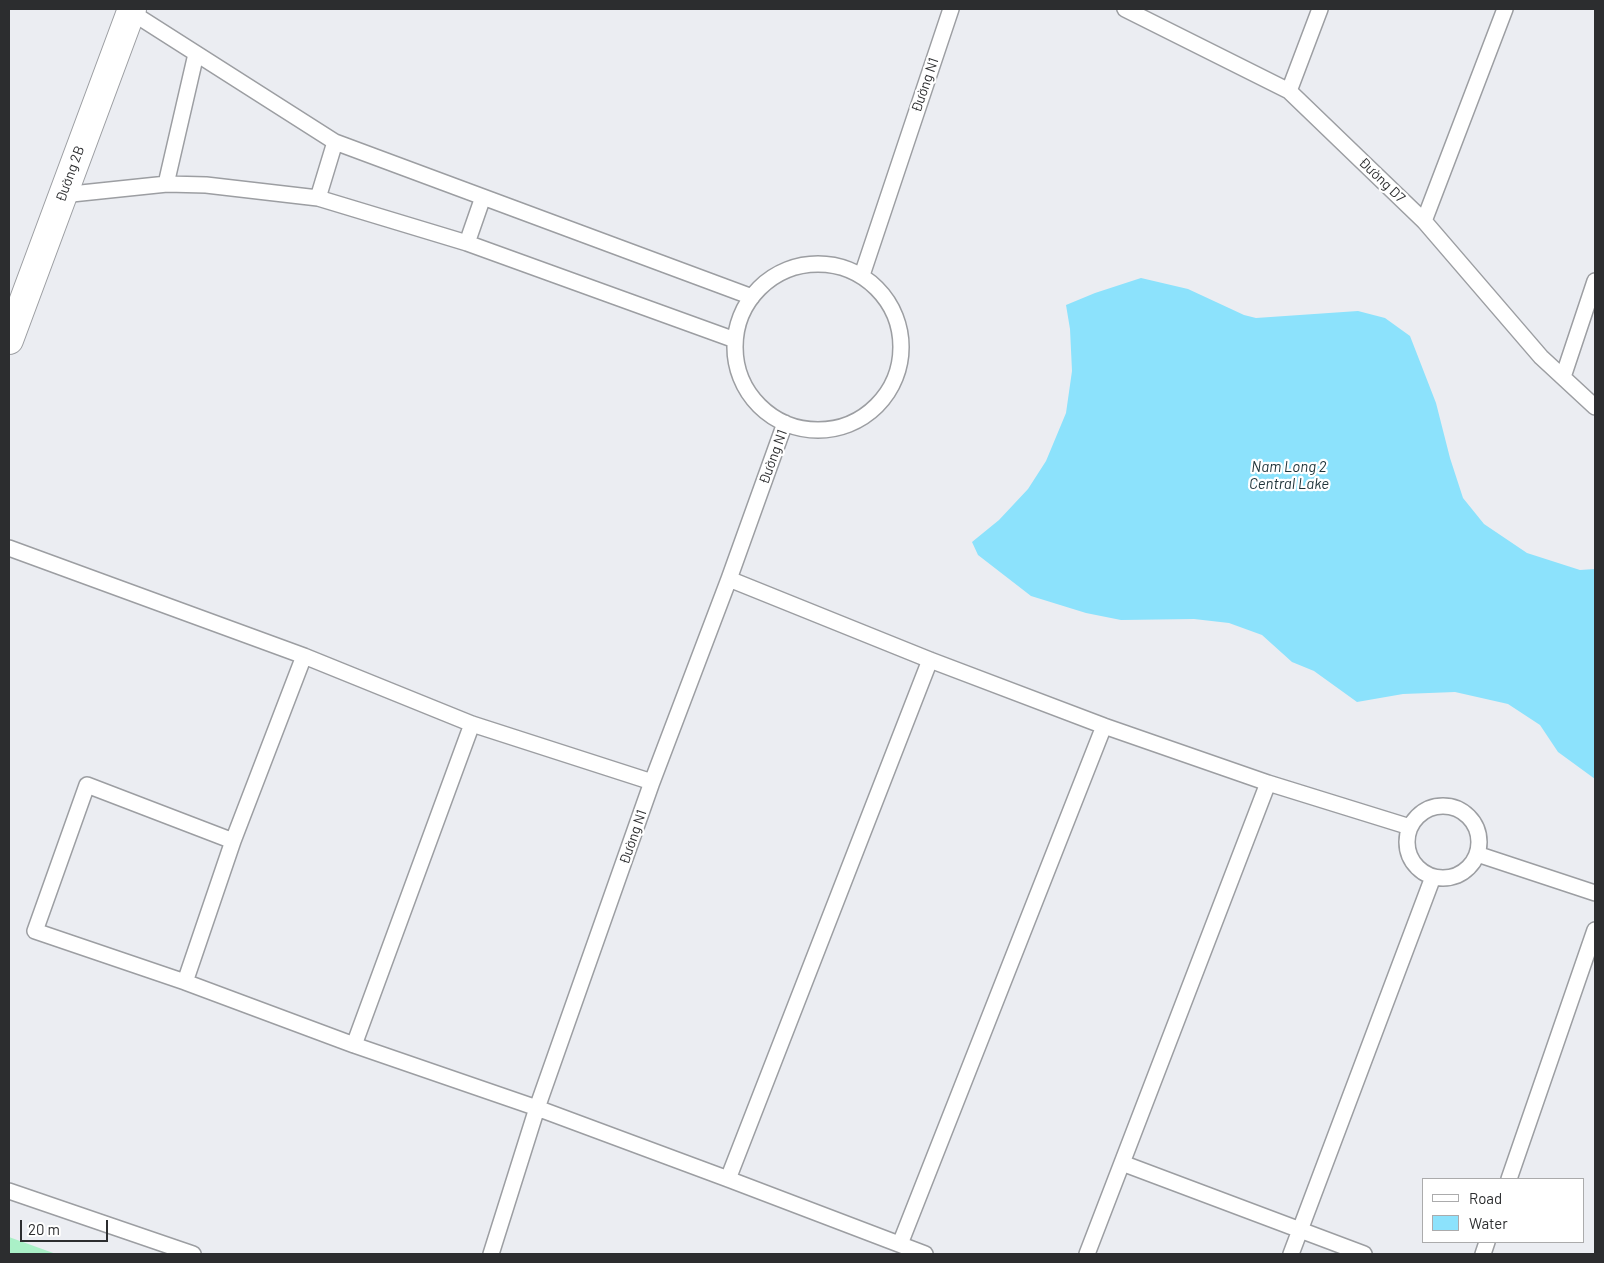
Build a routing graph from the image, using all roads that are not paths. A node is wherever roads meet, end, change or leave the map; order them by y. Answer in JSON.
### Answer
{"nodes":[{"id":1,"x":951,"y":9,"type":"edge"},
{"id":2,"x":1126,"y":9,"type":"edge"},
{"id":3,"x":1320,"y":9,"type":"edge"},
{"id":4,"x":1505,"y":9,"type":"edge"},
{"id":5,"x":131,"y":10,"type":"edge"},
{"id":6,"x":196,"y":54,"type":"junction"},
{"id":7,"x":1289,"y":91,"type":"junction"},
{"id":8,"x":335,"y":142,"type":"junction"},
{"id":9,"x":166,"y":184,"type":"junction"},
{"id":10,"x":62,"y":196,"type":"junction"},
{"id":11,"x":483,"y":197,"type":"junction"},
{"id":12,"x":318,"y":198,"type":"junction"},
{"id":13,"x":1424,"y":221,"type":"junction"},
{"id":14,"x":467,"y":243,"type":"junction"},
{"id":15,"x":862,"y":275,"type":"junction"},
{"id":16,"x":1595,"y":281,"type":"edge"},
{"id":17,"x":752,"y":297,"type":"junction"},
{"id":18,"x":9,"y":340,"type":"edge"},
{"id":19,"x":735,"y":340,"type":"junction"},
{"id":20,"x":1563,"y":377,"type":"junction"},
{"id":21,"x":1595,"y":406,"type":"edge"},
{"id":22,"x":785,"y":424,"type":"junction"},
{"id":23,"x":9,"y":548,"type":"edge"},
{"id":24,"x":729,"y":579,"type":"junction"},
{"id":25,"x":304,"y":656,"type":"junction"},
{"id":26,"x":930,"y":660,"type":"junction"},
{"id":27,"x":472,"y":724,"type":"junction"},
{"id":28,"x":1104,"y":726,"type":"junction"},
{"id":29,"x":652,"y":782,"type":"junction"},
{"id":30,"x":1268,"y":783,"type":"junction"},
{"id":31,"x":1410,"y":827,"type":"junction"},
{"id":32,"x":233,"y":841,"type":"junction"},
{"id":33,"x":1477,"y":854,"type":"junction"},
{"id":34,"x":1433,"y":877,"type":"junction"},
{"id":35,"x":1595,"y":893,"type":"edge"},
{"id":36,"x":1595,"y":930,"type":"edge"},
{"id":37,"x":185,"y":982,"type":"junction"},
{"id":38,"x":354,"y":1045,"type":"junction"},
{"id":39,"x":538,"y":1108,"type":"junction"},
{"id":40,"x":1122,"y":1163,"type":"junction"},
{"id":41,"x":1509,"y":1178,"type":"edge"},
{"id":42,"x":728,"y":1179,"type":"junction"},
{"id":43,"x":9,"y":1191,"type":"edge"},
{"id":44,"x":1300,"y":1230,"type":"junction"},
{"id":45,"x":900,"y":1244,"type":"junction"},
{"id":46,"x":193,"y":1254,"type":"edge"},
{"id":47,"x":491,"y":1254,"type":"edge"},
{"id":48,"x":924,"y":1254,"type":"edge"},
{"id":49,"x":1087,"y":1254,"type":"edge"},
{"id":50,"x":1291,"y":1254,"type":"edge"},
{"id":51,"x":1364,"y":1254,"type":"edge"}],
"edges":[{"from":1,"to":15,"type":"lane","name":"Đường N1"},
{"from":2,"to":7,"type":"lane","name":"Đường D7"},
{"from":3,"to":7,"type":"lane"},
{"from":4,"to":13,"type":"lane"},
{"from":5,"to":6,"type":"lane"},
{"from":5,"to":10,"type":"street","name":"Đường 2B"},
{"from":6,"to":8,"type":"lane"},
{"from":6,"to":9,"type":"lane"},
{"from":7,"to":13,"type":"lane","name":"Đường D7"},
{"from":8,"to":11,"type":"lane"},
{"from":8,"to":12,"type":"lane"},
{"from":9,"to":10,"type":"lane"},
{"from":9,"to":12,"type":"lane"},
{"from":10,"to":18,"type":"street","name":"Đường 2B"},
{"from":11,"to":14,"type":"lane"},
{"from":11,"to":17,"type":"lane"},
{"from":12,"to":14,"type":"lane"},
{"from":13,"to":20,"type":"lane","name":"Đường D7"},
{"from":14,"to":19,"type":"lane"},
{"from":15,"to":17,"type":"lane","name":"Đường N1"},
{"from":15,"to":22,"type":"lane","name":"Đường N1"},
{"from":16,"to":20,"type":"lane"},
{"from":17,"to":19,"type":"lane","name":"Đường N1"},
{"from":19,"to":22,"type":"lane","name":"Đường N1"},
{"from":20,"to":21,"type":"lane","name":"Đường D7"},
{"from":22,"to":24,"type":"lane","name":"Đường N1"},
{"from":23,"to":25,"type":"lane"},
{"from":24,"to":26,"type":"lane"},
{"from":24,"to":29,"type":"lane","name":"Đường N1"},
{"from":25,"to":27,"type":"lane"},
{"from":25,"to":32,"type":"lane"},
{"from":26,"to":28,"type":"lane"},
{"from":26,"to":42,"type":"lane"},
{"from":27,"to":29,"type":"lane"},
{"from":27,"to":38,"type":"lane"},
{"from":28,"to":30,"type":"lane"},
{"from":28,"to":45,"type":"lane"},
{"from":29,"to":39,"type":"lane","name":"Đường N1"},
{"from":30,"to":31,"type":"lane"},
{"from":30,"to":40,"type":"lane"},
{"from":31,"to":33,"type":"lane"},
{"from":31,"to":34,"type":"lane"},
{"from":32,"to":37,"type":"lane"},
{"from":32,"to":37,"type":"lane"},
{"from":33,"to":34,"type":"lane"},
{"from":33,"to":35,"type":"lane"},
{"from":34,"to":44,"type":"lane"},
{"from":36,"to":41,"type":"lane"},
{"from":37,"to":38,"type":"lane"},
{"from":38,"to":39,"type":"lane"},
{"from":39,"to":42,"type":"lane"},
{"from":39,"to":47,"type":"lane","name":"Đường N1"},
{"from":40,"to":44,"type":"lane"},
{"from":40,"to":49,"type":"lane"},
{"from":42,"to":45,"type":"lane"},
{"from":43,"to":46,"type":"lane"},
{"from":44,"to":50,"type":"lane"},
{"from":44,"to":51,"type":"lane"},
{"from":45,"to":48,"type":"lane"}]}
